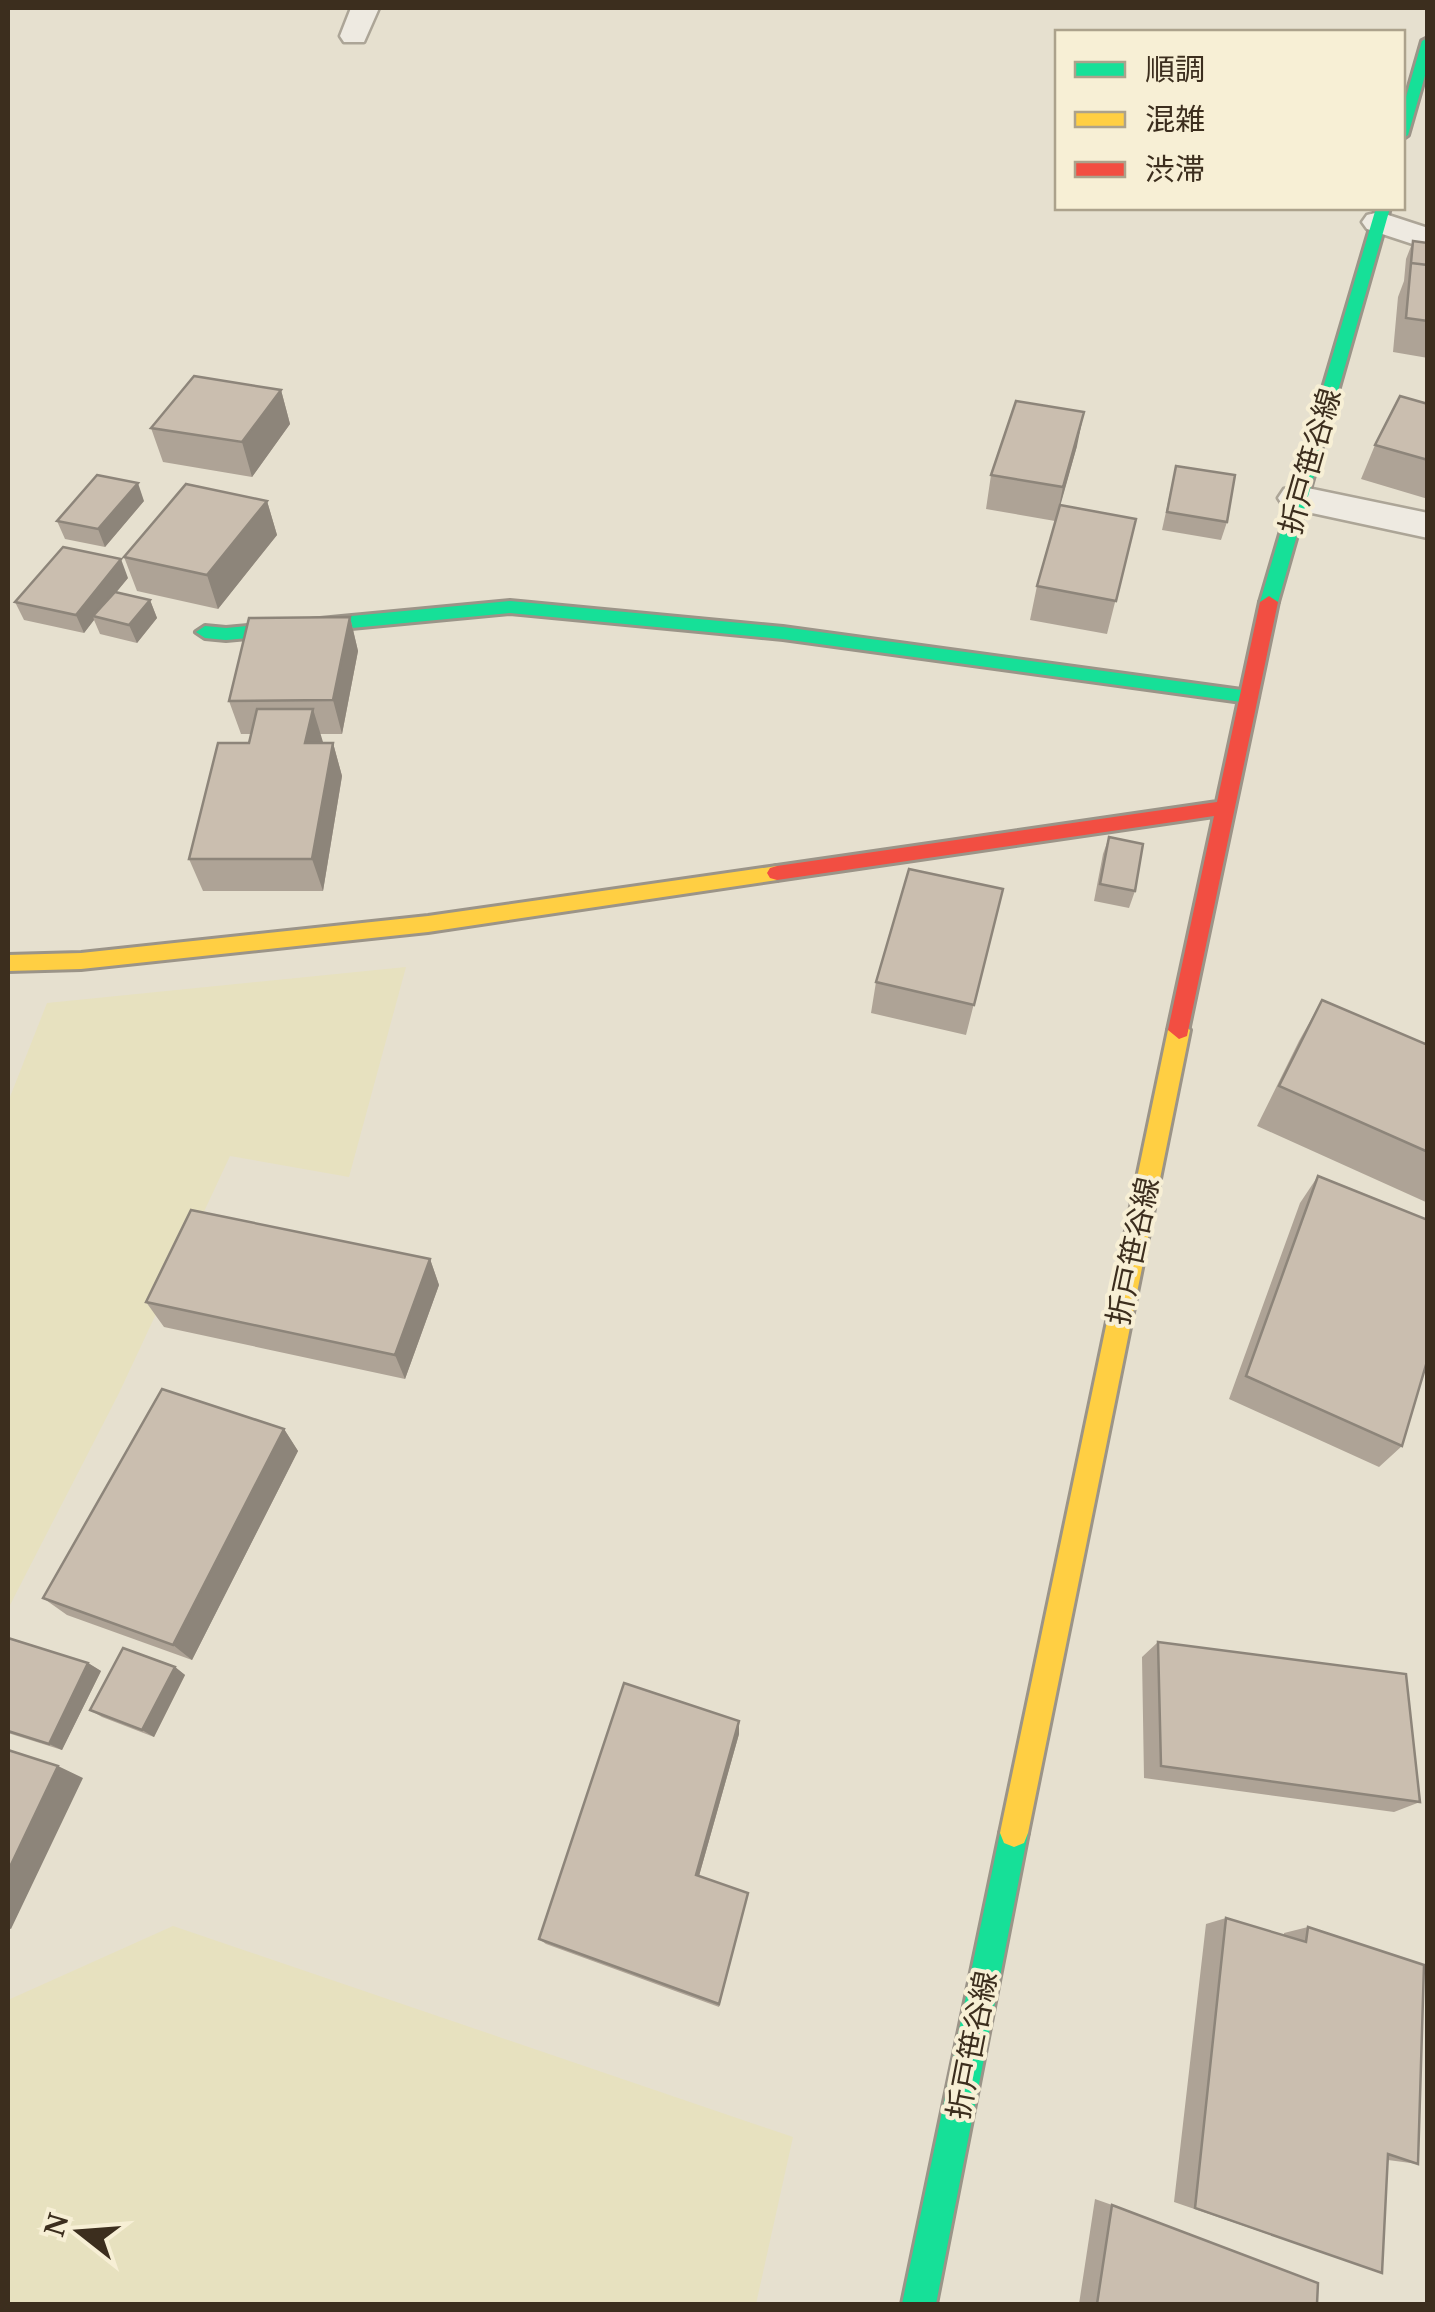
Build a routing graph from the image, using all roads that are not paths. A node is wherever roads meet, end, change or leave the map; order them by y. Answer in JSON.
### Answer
{"nodes":[{"id":1,"x":365,"y":8,"type":"edge"},
{"id":2,"x":354,"y":36,"type":"dead end"},
{"id":3,"x":1428,"y":42,"type":"edge"},
{"id":4,"x":1405,"y":124,"type":"edge"},
{"id":5,"x":1381,"y":215,"type":"edge"},
{"id":6,"x":1428,"y":239,"type":"edge"},
{"id":7,"x":1298,"y":498,"type":"junction"},
{"id":8,"x":1428,"y":526,"type":"edge"},
{"id":9,"x":205,"y":632,"type":"dead end"},
{"id":10,"x":1249,"y":696,"type":"junction"},
{"id":11,"x":1225,"y":808,"type":"junction"},
{"id":12,"x":8,"y":964,"type":"edge"},
{"id":13,"x":919,"y":2304,"type":"edge"}],
"edges":[{"from":1,"to":2,"type":"street"},
{"from":3,"to":4,"type":"main road"},
{"from":5,"to":6,"type":"street"},
{"from":5,"to":7,"type":"main road","name":"折戸笹谷線"},
{"from":7,"to":8,"type":"street"},
{"from":7,"to":10,"type":"main road","name":"折戸笹谷線"},
{"from":9,"to":10,"type":"main road"},
{"from":10,"to":11,"type":"main road","name":"折戸笹谷線"},
{"from":11,"to":12,"type":"main road"},
{"from":11,"to":13,"type":"main road","name":"折戸笹谷線"}]}
